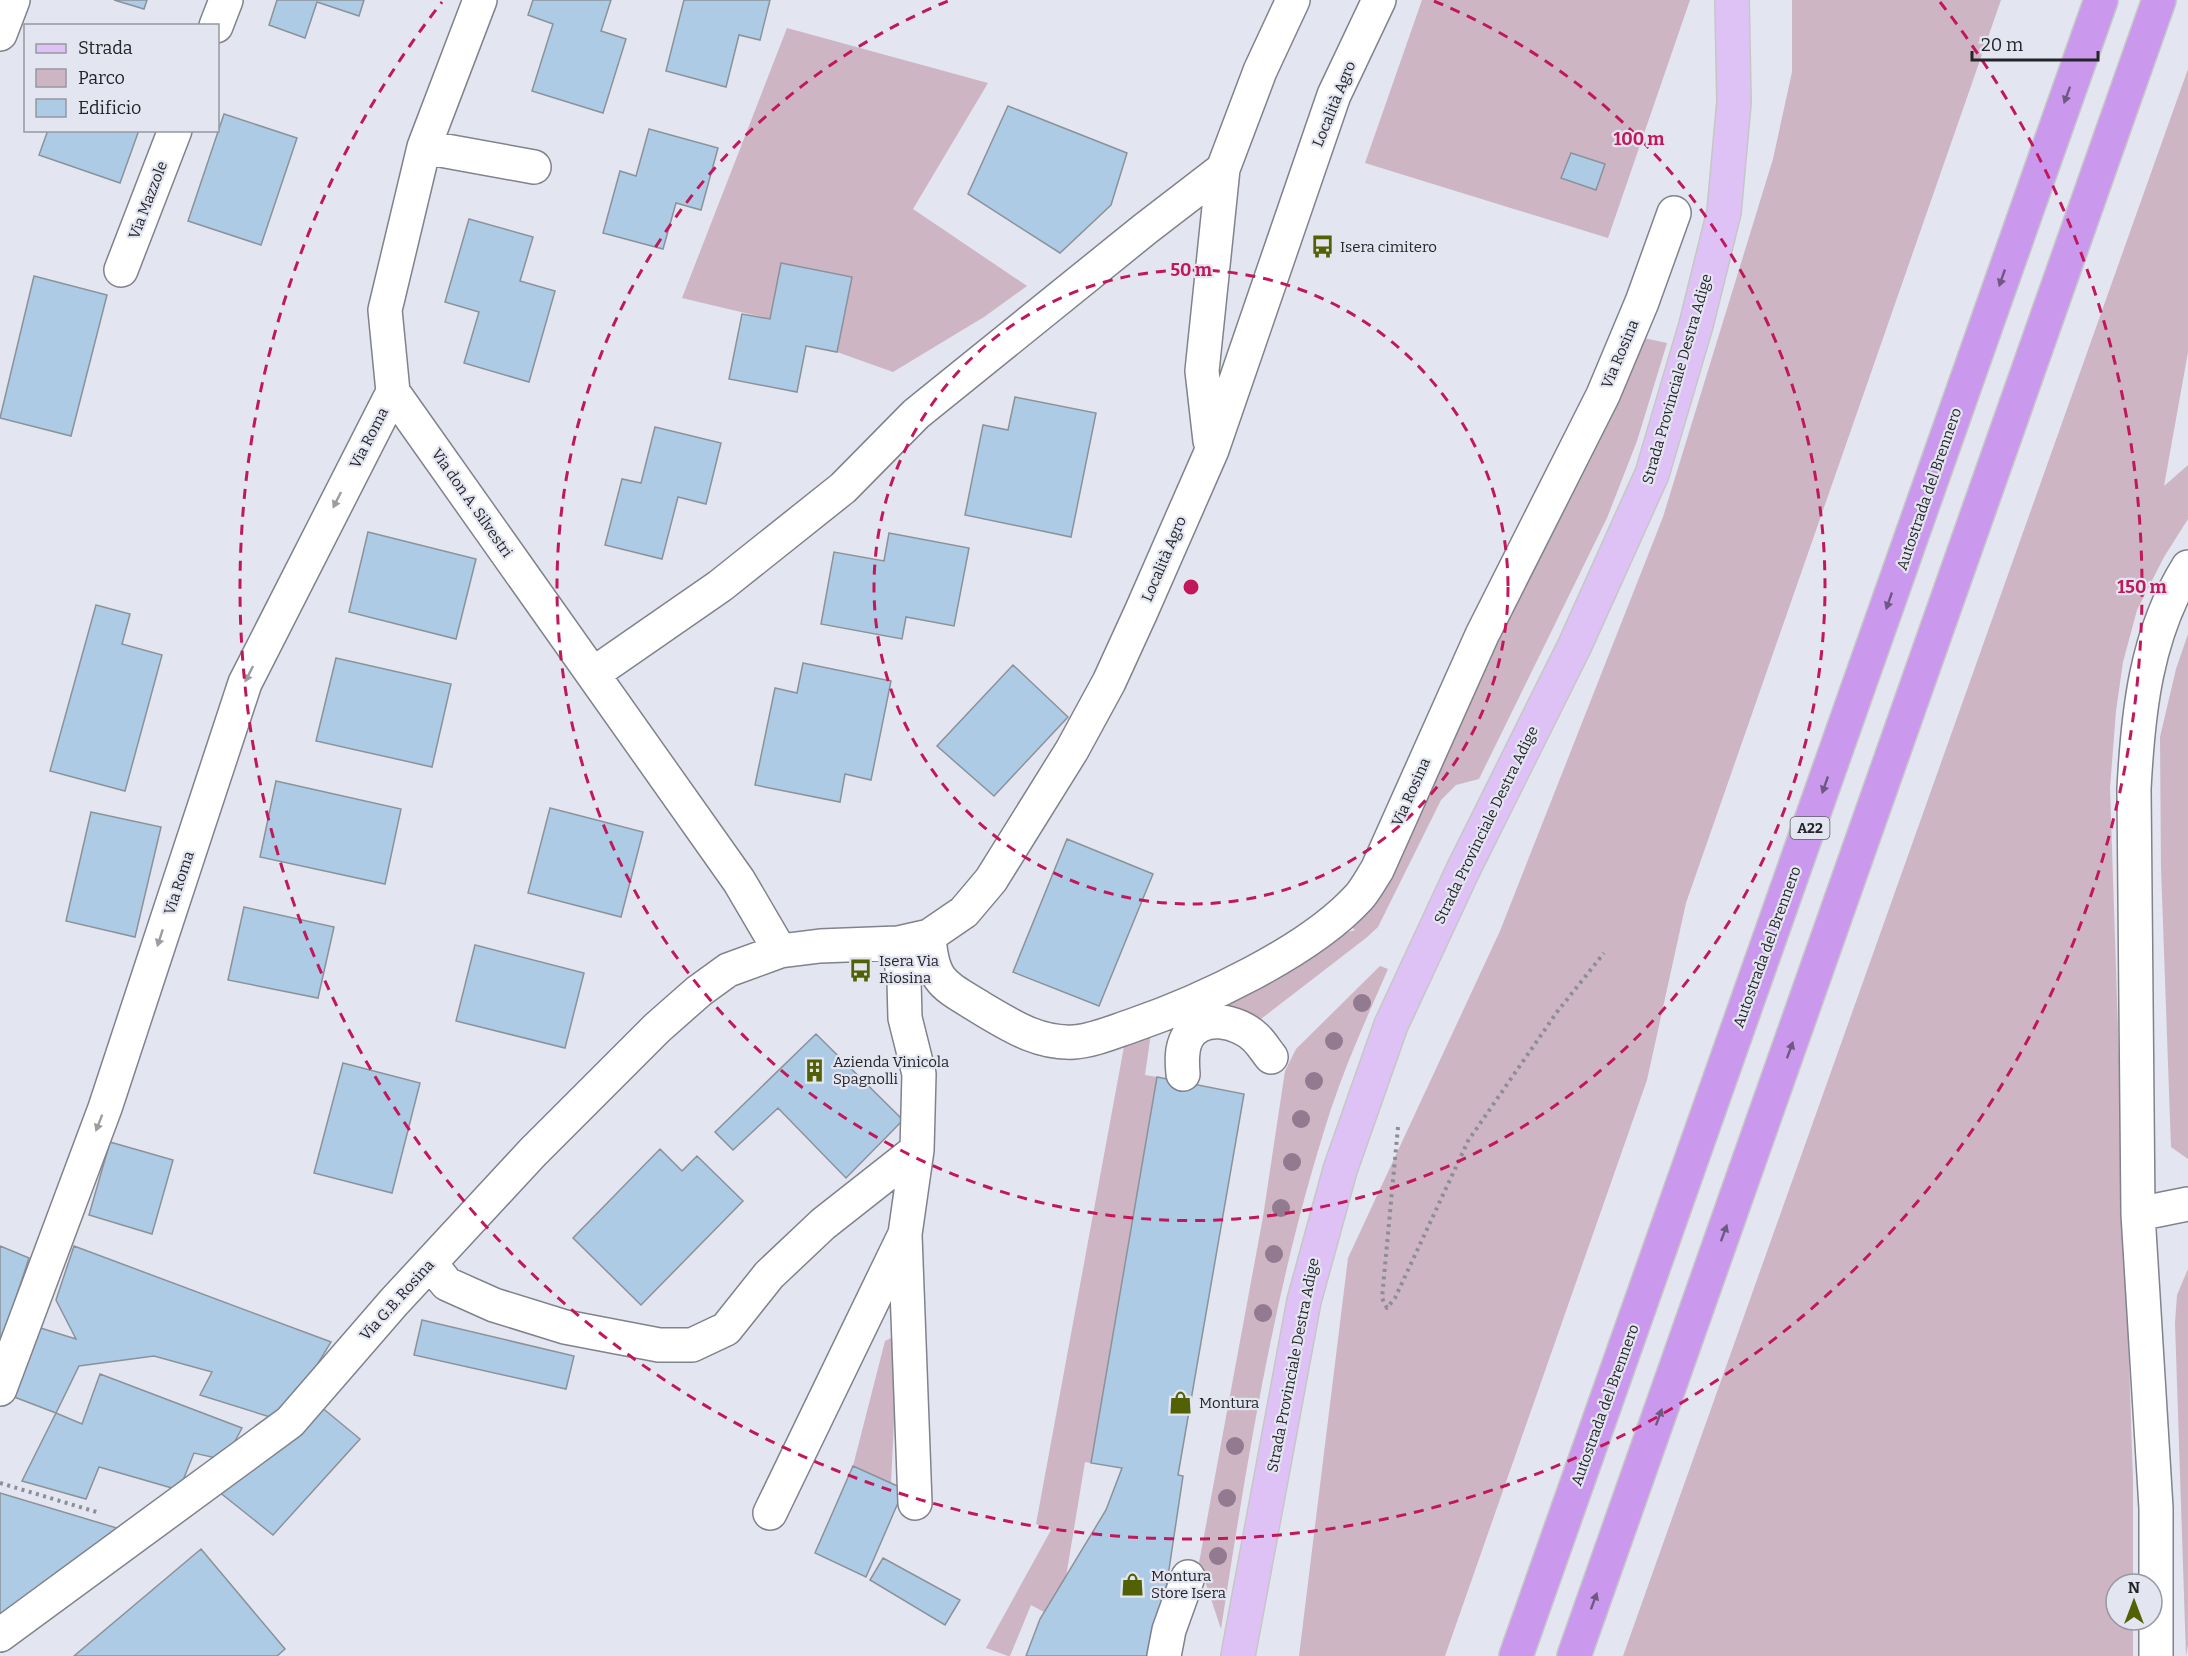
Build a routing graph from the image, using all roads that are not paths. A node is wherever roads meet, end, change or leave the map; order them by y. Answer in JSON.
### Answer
{"nodes":[{"id":1,"x":13,"y":0,"type":"edge"},
{"id":2,"x":226,"y":0,"type":"edge"},
{"id":3,"x":480,"y":0,"type":"edge"},
{"id":4,"x":1293,"y":0,"type":"edge"},
{"id":5,"x":1379,"y":0,"type":"edge"},
{"id":6,"x":1732,"y":0,"type":"edge"},
{"id":7,"x":2101,"y":0,"type":"edge"},
{"id":8,"x":2159,"y":0,"type":"edge"},
{"id":9,"x":217,"y":24,"type":"edge"},
{"id":10,"x":0,"y":34,"type":"edge"},
{"id":11,"x":174,"y":132,"type":"edge"},
{"id":12,"x":424,"y":147,"type":"junction"},
{"id":13,"x":534,"y":167,"type":"dead end"},
{"id":14,"x":1223,"y":169,"type":"junction"},
{"id":15,"x":1674,"y":213,"type":"dead end"},
{"id":16,"x":121,"y":270,"type":"dead end"},
{"id":17,"x":393,"y":392,"type":"junction"},
{"id":18,"x":1212,"y":450,"type":"junction"},
{"id":19,"x":2188,"y":567,"type":"edge"},
{"id":20,"x":593,"y":674,"type":"junction"},
{"id":21,"x":929,"y":936,"type":"junction"},
{"id":22,"x":898,"y":943,"type":"junction"},
{"id":23,"x":780,"y":951,"type":"junction"},
{"id":24,"x":1270,"y":1057,"type":"dead end"},
{"id":25,"x":1183,"y":1074,"type":"dead end"},
{"id":26,"x":917,"y":1150,"type":"junction"},
{"id":27,"x":2188,"y":1204,"type":"edge"},
{"id":28,"x":2138,"y":1214,"type":"junction"},
{"id":29,"x":905,"y":1234,"type":"junction"},
{"id":30,"x":430,"y":1263,"type":"junction"},
{"id":31,"x":0,"y":1389,"type":"edge"},
{"id":32,"x":915,"y":1503,"type":"dead end"},
{"id":33,"x":770,"y":1512,"type":"dead end"},
{"id":34,"x":1188,"y":1577,"type":"dead end"},
{"id":35,"x":0,"y":1635,"type":"edge"},
{"id":36,"x":1164,"y":1656,"type":"edge"},
{"id":37,"x":1238,"y":1656,"type":"edge"},
{"id":38,"x":1516,"y":1656,"type":"edge"},
{"id":39,"x":1574,"y":1656,"type":"edge"},
{"id":40,"x":2156,"y":1656,"type":"edge"}],
"edges":[{"from":1,"to":10,"type":"street"},
{"from":2,"to":9,"type":"street"},
{"from":3,"to":12,"type":"street","name":"Via don A. Silvestri"},
{"from":4,"to":14,"type":"street"},
{"from":5,"to":18,"type":"street","name":"Località Agro"},
{"from":6,"to":37,"type":"main road","name":"Strada Provinciale Destra Adige"},
{"from":7,"to":38,"type":"highway","name":"Autostrada del Brennero","number":"A22","one_way":true},
{"from":39,"to":8,"type":"highway","one_way":true},
{"from":11,"to":16,"type":"street","name":"Via Mazzole"},
{"from":12,"to":13,"type":"street"},
{"from":12,"to":17,"type":"street","name":"Via don A. Silvestri"},
{"from":14,"to":18,"type":"street"},
{"from":14,"to":20,"type":"street"},
{"from":15,"to":21,"type":"street","name":"Via Rosina"},
{"from":17,"to":20,"type":"street","name":"Via don A. Silvestri"},
{"from":17,"to":31,"type":"street","name":"Via Roma","one_way":true},
{"from":18,"to":21,"type":"street","name":"Località Agro"},
{"from":19,"to":28,"type":"street"},
{"from":20,"to":23,"type":"street","name":"Via don A. Silvestri"},
{"from":21,"to":22,"type":"street","name":"Località Agro"},
{"from":22,"to":23,"type":"street","name":"Località Agro"},
{"from":22,"to":26,"type":"street"},
{"from":23,"to":30,"type":"street","name":"Via G.B. Rosina"},
{"from":24,"to":25,"type":"street"},
{"from":26,"to":29,"type":"street"},
{"from":26,"to":30,"type":"street"},
{"from":27,"to":28,"type":"street"},
{"from":28,"to":40,"type":"street"},
{"from":29,"to":32,"type":"street"},
{"from":29,"to":33,"type":"street"},
{"from":30,"to":35,"type":"street","name":"Via G.B. Rosina"},
{"from":34,"to":36,"type":"street"}]}
